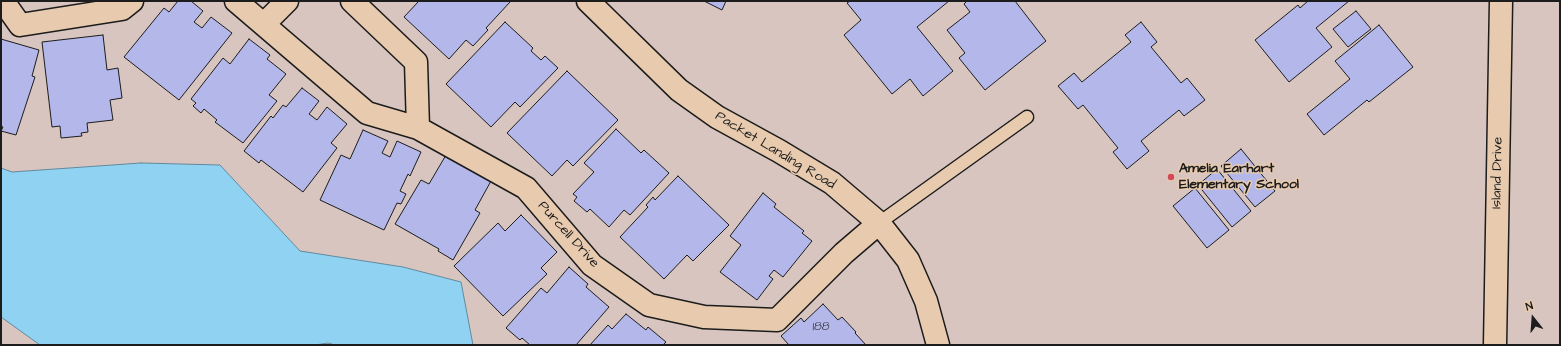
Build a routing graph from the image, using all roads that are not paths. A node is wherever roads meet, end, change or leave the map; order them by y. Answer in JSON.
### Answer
{"nodes":[{"id":1,"x":3,"y":1,"type":"edge"},
{"id":2,"x":132,"y":1,"type":"edge"},
{"id":3,"x":236,"y":1,"type":"edge"},
{"id":4,"x":287,"y":1,"type":"edge"},
{"id":5,"x":352,"y":1,"type":"edge"},
{"id":6,"x":588,"y":1,"type":"edge"},
{"id":7,"x":1501,"y":1,"type":"edge"},
{"id":8,"x":264,"y":24,"type":"junction"},
{"id":9,"x":1027,"y":117,"type":"dead end"},
{"id":10,"x":418,"y":128,"type":"junction"},
{"id":11,"x":879,"y":223,"type":"junction"},
{"id":12,"x":938,"y":345,"type":"edge"},
{"id":13,"x":1495,"y":345,"type":"edge"}],
"edges":[{"from":1,"to":2,"type":"street"},
{"from":3,"to":8,"type":"street","name":"Purcell Drive"},
{"from":4,"to":8,"type":"street"},
{"from":5,"to":10,"type":"street"},
{"from":6,"to":11,"type":"street","name":"Packet Landing Road"},
{"from":7,"to":13,"type":"street","name":"Island Drive"},
{"from":8,"to":10,"type":"street","name":"Purcell Drive"},
{"from":9,"to":11,"type":"lane"},
{"from":10,"to":11,"type":"street","name":"Purcell Drive"},
{"from":11,"to":12,"type":"street","name":"Packet Landing Road"}]}
